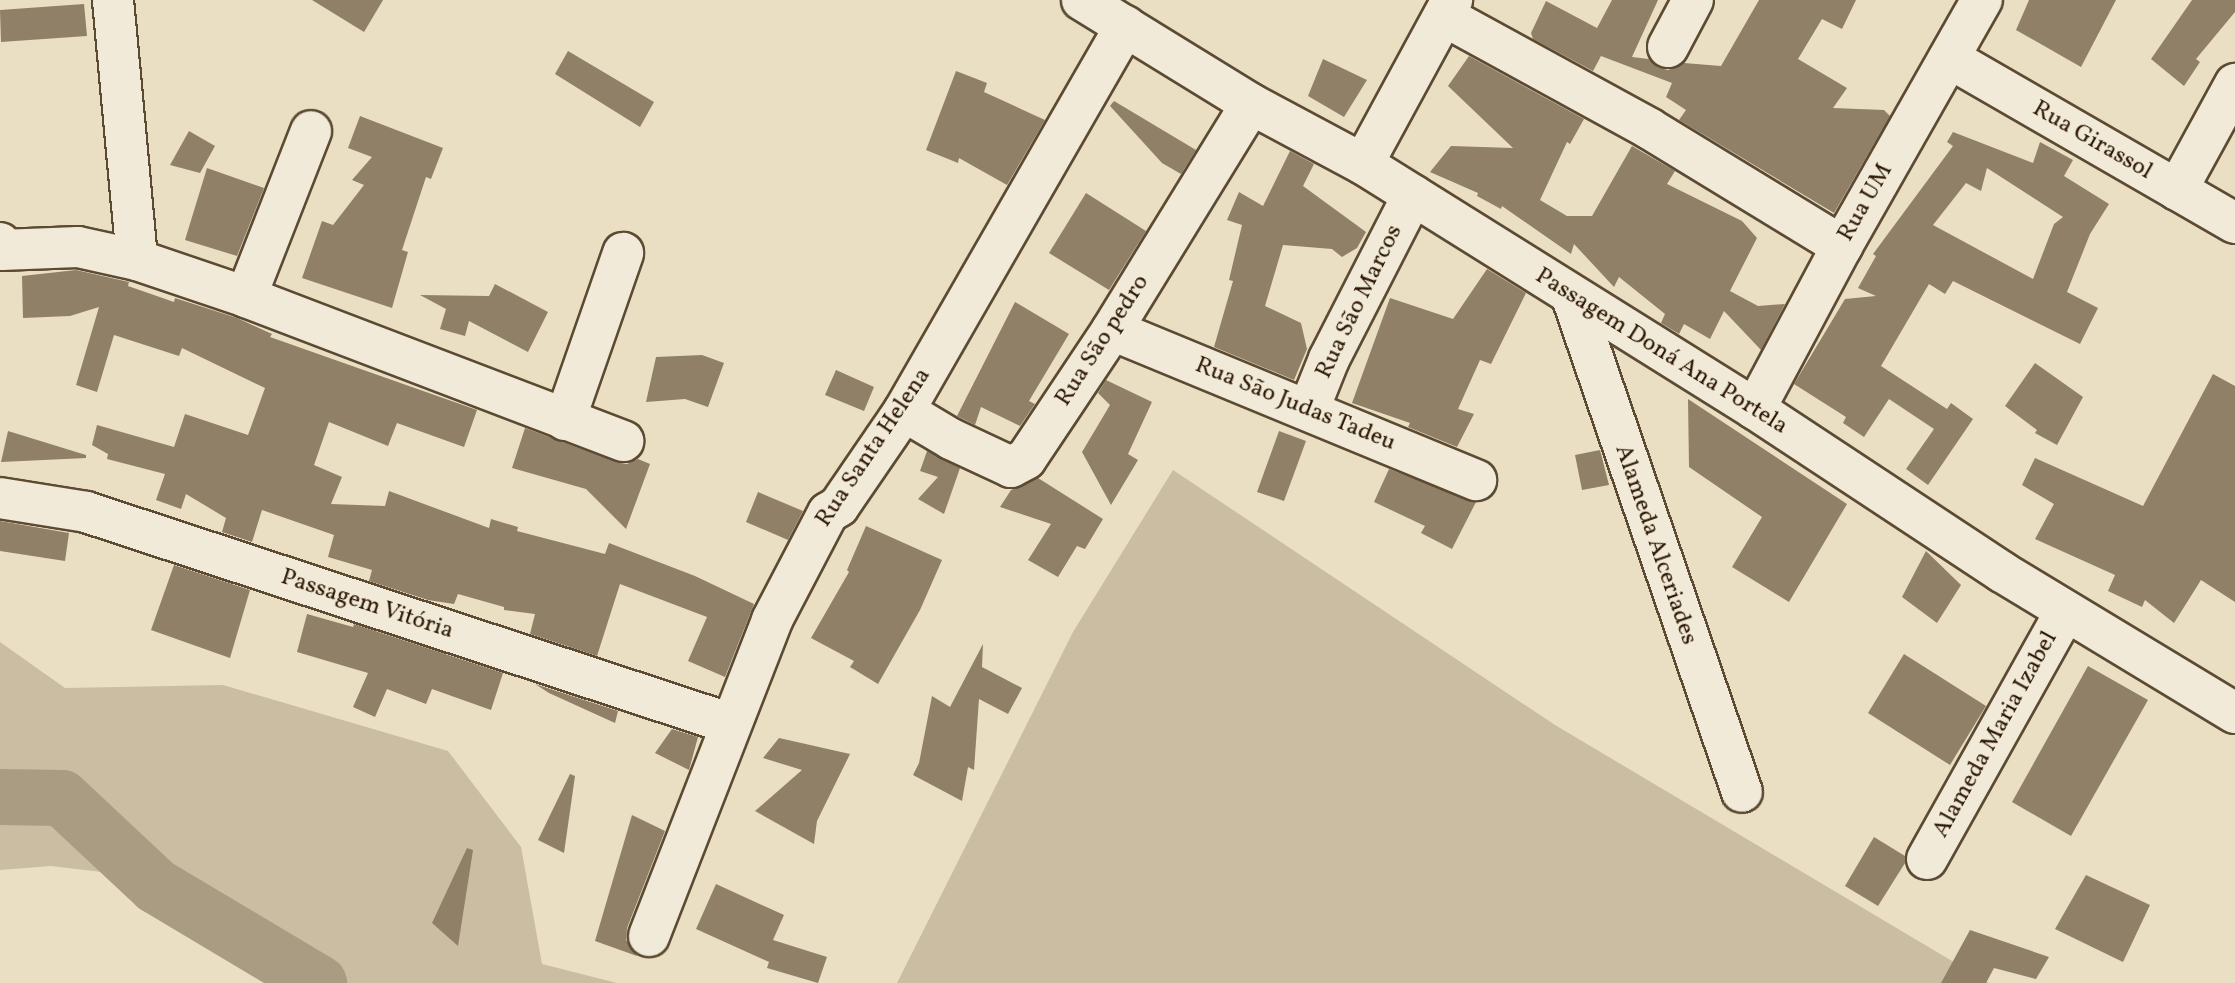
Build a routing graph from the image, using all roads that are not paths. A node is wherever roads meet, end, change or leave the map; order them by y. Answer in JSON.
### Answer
{"nodes":[{"id":1,"x":113,"y":0,"type":"edge"},
{"id":2,"x":1082,"y":0,"type":"edge"},
{"id":3,"x":1693,"y":0,"type":"edge"},
{"id":4,"x":1982,"y":0,"type":"edge"},
{"id":5,"x":1448,"y":8,"type":"edge"},
{"id":6,"x":1125,"y":26,"type":"junction"},
{"id":7,"x":1668,"y":47,"type":"dead end"},
{"id":8,"x":1949,"y":58,"type":"junction"},
{"id":9,"x":2235,"y":84,"type":"edge"},
{"id":10,"x":1251,"y":104,"type":"junction"},
{"id":11,"x":311,"y":131,"type":"dead end"},
{"id":12,"x":1363,"y":164,"type":"junction"},
{"id":13,"x":2177,"y":190,"type":"junction"},
{"id":14,"x":1413,"y":195,"type":"junction"},
{"id":15,"x":2235,"y":223,"type":"edge"},
{"id":16,"x":0,"y":243,"type":"edge"},
{"id":17,"x":1842,"y":246,"type":"junction"},
{"id":18,"x":623,"y":253,"type":"dead end"},
{"id":19,"x":137,"y":260,"type":"junction"},
{"id":20,"x":246,"y":297,"type":"junction"},
{"id":21,"x":1572,"y":297,"type":"junction"},
{"id":22,"x":1112,"y":330,"type":"junction"},
{"id":23,"x":1309,"y":409,"type":"junction"},
{"id":24,"x":1755,"y":409,"type":"junction"},
{"id":25,"x":904,"y":411,"type":"junction"},
{"id":26,"x":565,"y":420,"type":"junction"},
{"id":27,"x":624,"y":441,"type":"dead end"},
{"id":28,"x":1476,"y":480,"type":"dead end"},
{"id":29,"x":0,"y":498,"type":"edge"},
{"id":30,"x":2065,"y":612,"type":"junction"},
{"id":31,"x":2235,"y":713,"type":"edge"},
{"id":32,"x":731,"y":724,"type":"junction"},
{"id":33,"x":1742,"y":792,"type":"dead end"},
{"id":34,"x":1927,"y":859,"type":"dead end"},
{"id":35,"x":649,"y":936,"type":"dead end"}],
"edges":[{"from":1,"to":19,"type":"street"},
{"from":2,"to":6,"type":"street","name":"Passagem Doná Ana Portela"},
{"from":3,"to":7,"type":"street"},
{"from":4,"to":8,"type":"street","name":"Rua UM"},
{"from":5,"to":12,"type":"street"},
{"from":5,"to":17,"type":"street"},
{"from":6,"to":10,"type":"street","name":"Passagem Doná Ana Portela"},
{"from":6,"to":25,"type":"street","name":"Rua Santa Helena"},
{"from":8,"to":13,"type":"street","name":"Rua Girassol"},
{"from":8,"to":17,"type":"street","name":"Rua UM"},
{"from":9,"to":13,"type":"street"},
{"from":10,"to":12,"type":"street","name":"Passagem Doná Ana Portela"},
{"from":10,"to":22,"type":"street","name":"Rua São pedro"},
{"from":11,"to":20,"type":"street"},
{"from":12,"to":14,"type":"street","name":"Passagem Doná Ana Portela"},
{"from":13,"to":15,"type":"street","name":"Rua Girassol"},
{"from":14,"to":21,"type":"street","name":"Passagem Doná Ana Portela"},
{"from":14,"to":23,"type":"street","name":"Rua São Marcos"},
{"from":16,"to":19,"type":"street"},
{"from":17,"to":24,"type":"street","name":"Rua UM"},
{"from":18,"to":26,"type":"street"},
{"from":19,"to":20,"type":"street"},
{"from":20,"to":26,"type":"street"},
{"from":21,"to":24,"type":"street","name":"Passagem Doná Ana Portela"},
{"from":21,"to":33,"type":"street","name":"Alameda Alceriades"},
{"from":22,"to":23,"type":"street","name":"Rua São Judas Tadeu"},
{"from":22,"to":25,"type":"street","name":"Rua São pedro"},
{"from":23,"to":28,"type":"street","name":"Rua São Judas Tadeu"},
{"from":24,"to":30,"type":"street","name":"Passagem Doná Ana Portela"},
{"from":25,"to":32,"type":"street","name":"Rua Santa Helena"},
{"from":26,"to":27,"type":"street"},
{"from":29,"to":32,"type":"street","name":"Passagem Vitória"},
{"from":30,"to":31,"type":"street","name":"Passagem Doná Ana Portela"},
{"from":30,"to":34,"type":"street","name":"Alameda Maria Izabel"},
{"from":32,"to":35,"type":"street","name":"Rua Santa Helena"}]}
